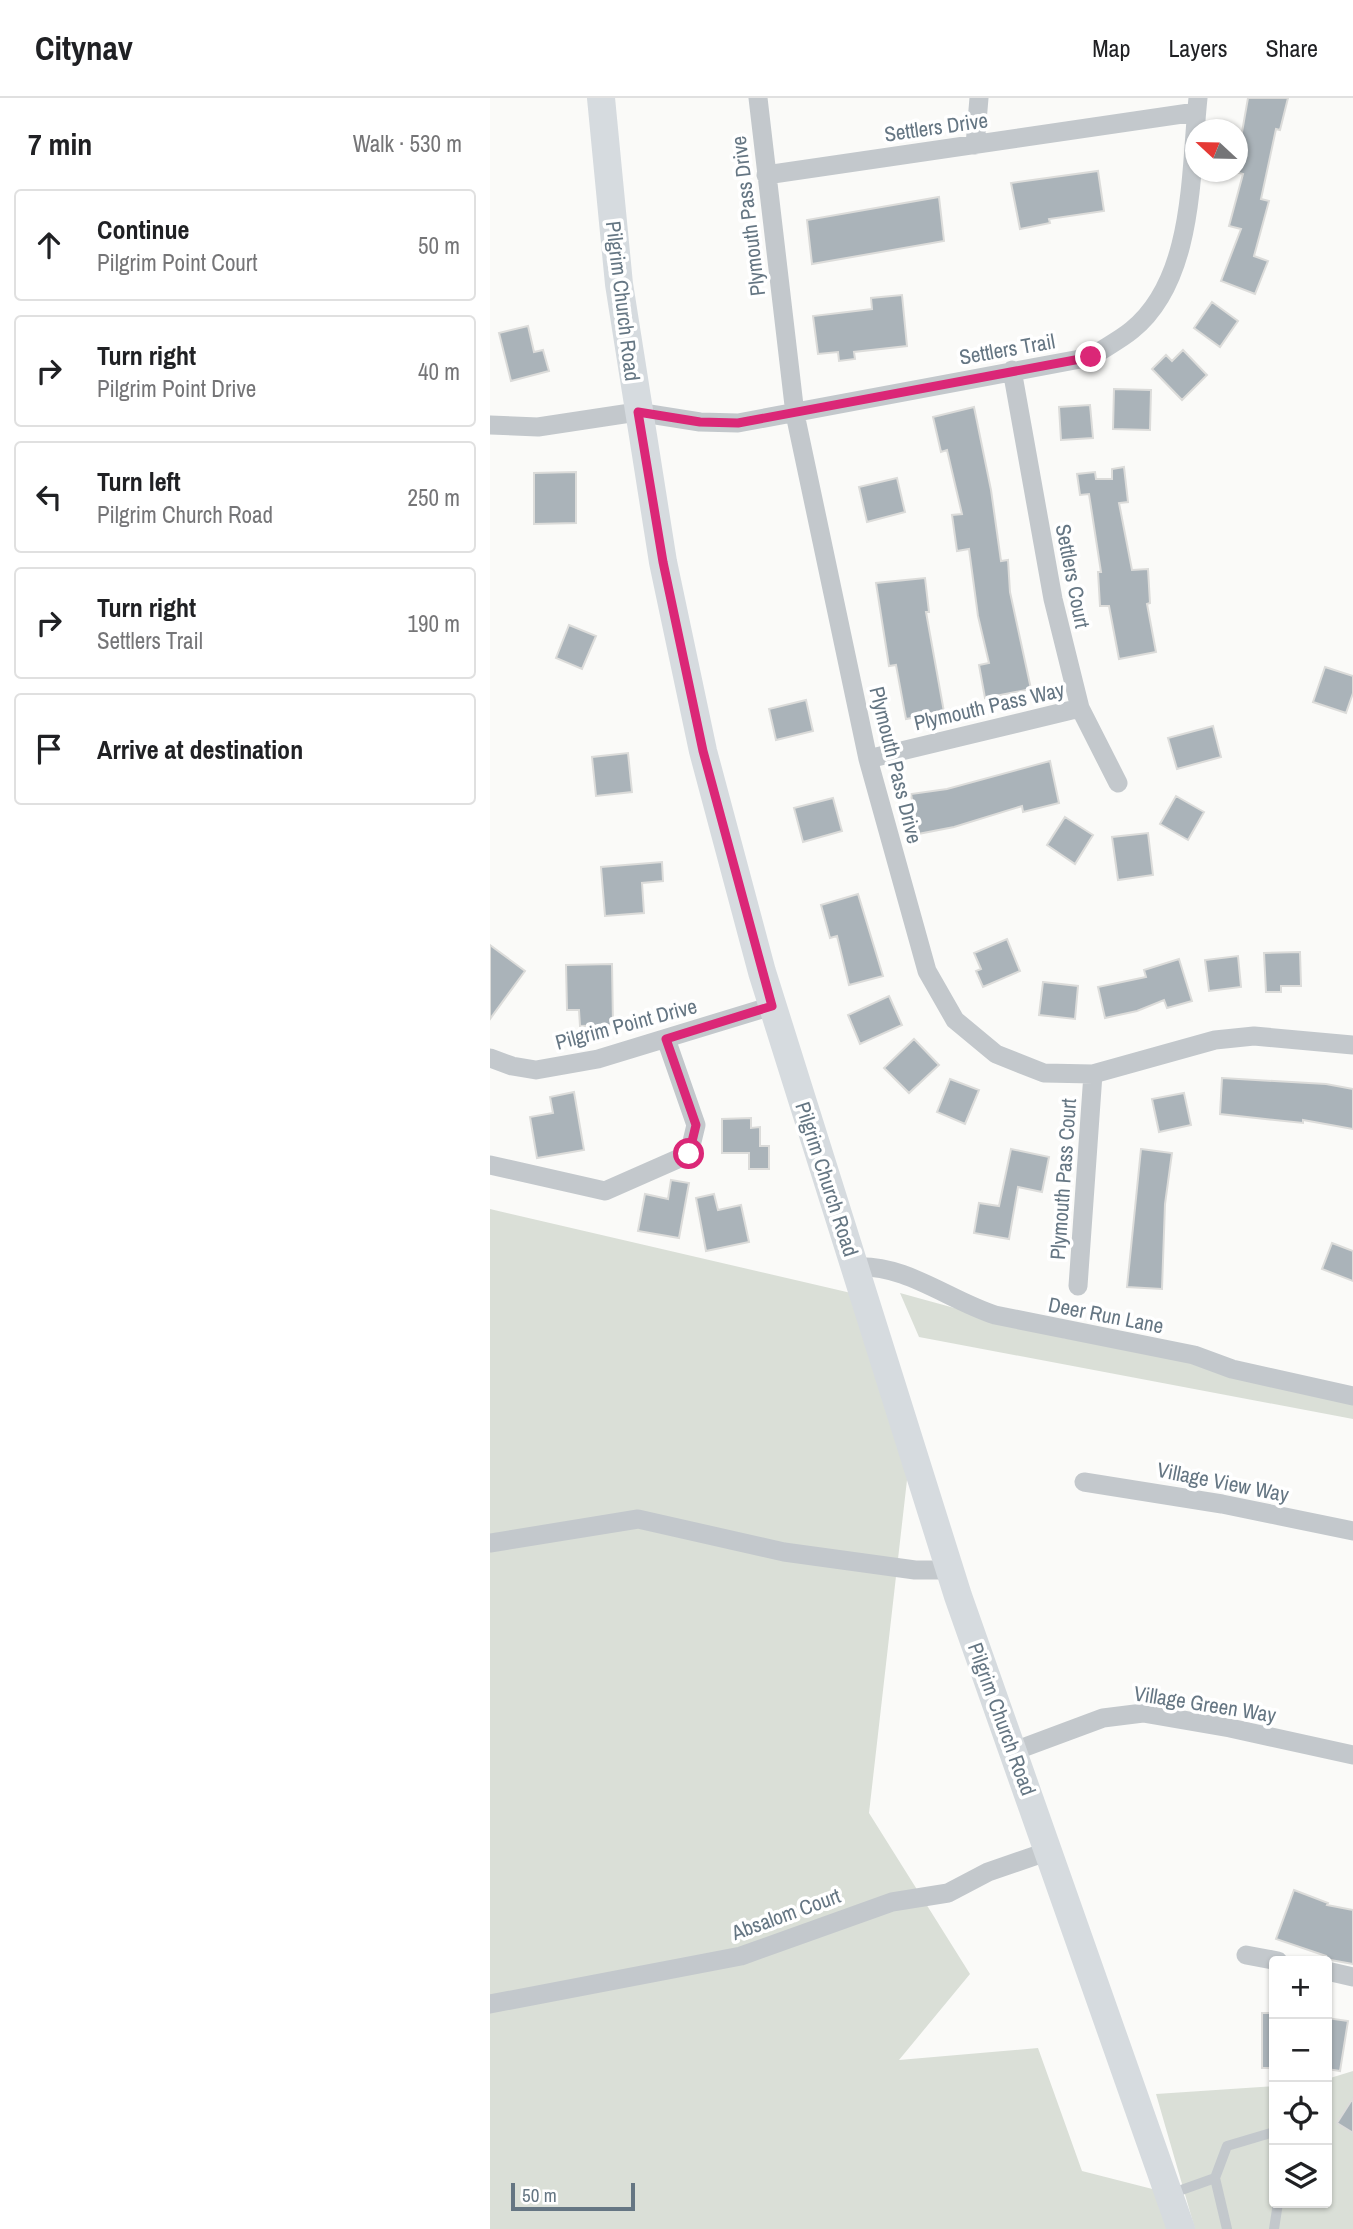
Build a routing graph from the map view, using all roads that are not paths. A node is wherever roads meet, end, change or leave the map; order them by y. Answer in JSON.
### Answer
{"nodes":[{"id":1,"x":601,"y":98,"type":"edge"},
{"id":2,"x":758,"y":98,"type":"edge"},
{"id":3,"x":979,"y":98,"type":"edge"},
{"id":4,"x":1197,"y":105,"type":"edge"},
{"id":5,"x":975,"y":145,"type":"junction"},
{"id":6,"x":766,"y":176,"type":"junction"},
{"id":7,"x":1012,"y":370,"type":"junction"},
{"id":8,"x":638,"y":412,"type":"junction"},
{"id":9,"x":795,"y":414,"type":"junction"},
{"id":10,"x":490,"y":425,"type":"edge"},
{"id":11,"x":1080,"y":708,"type":"junction"},
{"id":12,"x":868,"y":759,"type":"junction"},
{"id":13,"x":1118,"y":783,"type":"dead end"},
{"id":14,"x":772,"y":1006,"type":"junction"},
{"id":15,"x":666,"y":1039,"type":"junction"},
{"id":16,"x":1353,"y":1045,"type":"edge"},
{"id":17,"x":490,"y":1058,"type":"edge"},
{"id":18,"x":1093,"y":1074,"type":"junction"},
{"id":19,"x":490,"y":1165,"type":"edge"},
{"id":20,"x":855,"y":1267,"type":"junction"},
{"id":21,"x":1078,"y":1286,"type":"dead end"},
{"id":22,"x":1353,"y":1396,"type":"edge"},
{"id":23,"x":1084,"y":1482,"type":"dead end"},
{"id":24,"x":1353,"y":1531,"type":"edge"},
{"id":25,"x":490,"y":1544,"type":"edge"},
{"id":26,"x":950,"y":1570,"type":"junction"},
{"id":27,"x":1014,"y":1751,"type":"junction"},
{"id":28,"x":1353,"y":1755,"type":"edge"},
{"id":29,"x":1049,"y":1852,"type":"junction"},
{"id":30,"x":1246,"y":1955,"type":"dead end"},
{"id":31,"x":1269,"y":1959,"type":"edge"},
{"id":32,"x":1332,"y":1972,"type":"edge"},
{"id":33,"x":1353,"y":1977,"type":"edge"},
{"id":34,"x":490,"y":2004,"type":"edge"},
{"id":35,"x":1269,"y":2133,"type":"edge"},
{"id":36,"x":1215,"y":2178,"type":"junction"},
{"id":37,"x":1169,"y":2195,"type":"junction"},
{"id":38,"x":1277,"y":2208,"type":"edge"},
{"id":39,"x":1181,"y":2229,"type":"edge"},
{"id":40,"x":1227,"y":2229,"type":"edge"},
{"id":41,"x":1274,"y":2229,"type":"edge"}],
"edges":[{"from":1,"to":8,"type":"street","name":"Pilgrim Church Road"},
{"from":2,"to":6,"type":"street","name":"Plymouth Pass Drive"},
{"from":3,"to":5,"type":"street"},
{"from":4,"to":5,"type":"street","name":"Settlers Drive"},
{"from":4,"to":7,"type":"street","name":"Settlers Trail"},
{"from":5,"to":6,"type":"street","name":"Settlers Drive"},
{"from":6,"to":9,"type":"street","name":"Plymouth Pass Drive"},
{"from":7,"to":9,"type":"street","name":"Settlers Trail"},
{"from":7,"to":11,"type":"street","name":"Settlers Court"},
{"from":8,"to":9,"type":"street","name":"Settlers Trail"},
{"from":8,"to":10,"type":"street","name":"Settlers Trail"},
{"from":8,"to":14,"type":"street","name":"Pilgrim Church Road"},
{"from":9,"to":12,"type":"street","name":"Plymouth Pass Drive"},
{"from":11,"to":12,"type":"street","name":"Plymouth Pass Way"},
{"from":11,"to":13,"type":"street","name":"Settlers Court"},
{"from":12,"to":18,"type":"street","name":"Plymouth Pass Drive"},
{"from":14,"to":15,"type":"street","name":"Pilgrim Point Drive"},
{"from":14,"to":20,"type":"street","name":"Pilgrim Church Road"},
{"from":15,"to":17,"type":"street","name":"Pilgrim Point Drive"},
{"from":15,"to":19,"type":"street"},
{"from":16,"to":18,"type":"street","name":"Plymouth Pass Drive"},
{"from":18,"to":21,"type":"street","name":"Plymouth Pass Court"},
{"from":20,"to":22,"type":"street","name":"Deer Run Lane"},
{"from":20,"to":26,"type":"street","name":"Pilgrim Church Road"},
{"from":23,"to":24,"type":"street","name":"Village View Way"},
{"from":25,"to":26,"type":"street"},
{"from":26,"to":27,"type":"street","name":"Pilgrim Church Road"},
{"from":27,"to":28,"type":"street","name":"Village Green Way"},
{"from":27,"to":29,"type":"street","name":"Pilgrim Church Road"},
{"from":29,"to":34,"type":"street","name":"Absalom Court"},
{"from":29,"to":37,"type":"street","name":"Pilgrim Church Road"},
{"from":30,"to":31,"type":"street"},
{"from":32,"to":33,"type":"street"},
{"from":35,"to":36,"type":"lane"},
{"from":36,"to":37,"type":"lane"},
{"from":36,"to":40,"type":"lane"},
{"from":37,"to":39,"type":"street","name":"Pilgrim Church Road"},
{"from":38,"to":41,"type":"lane"}]}
